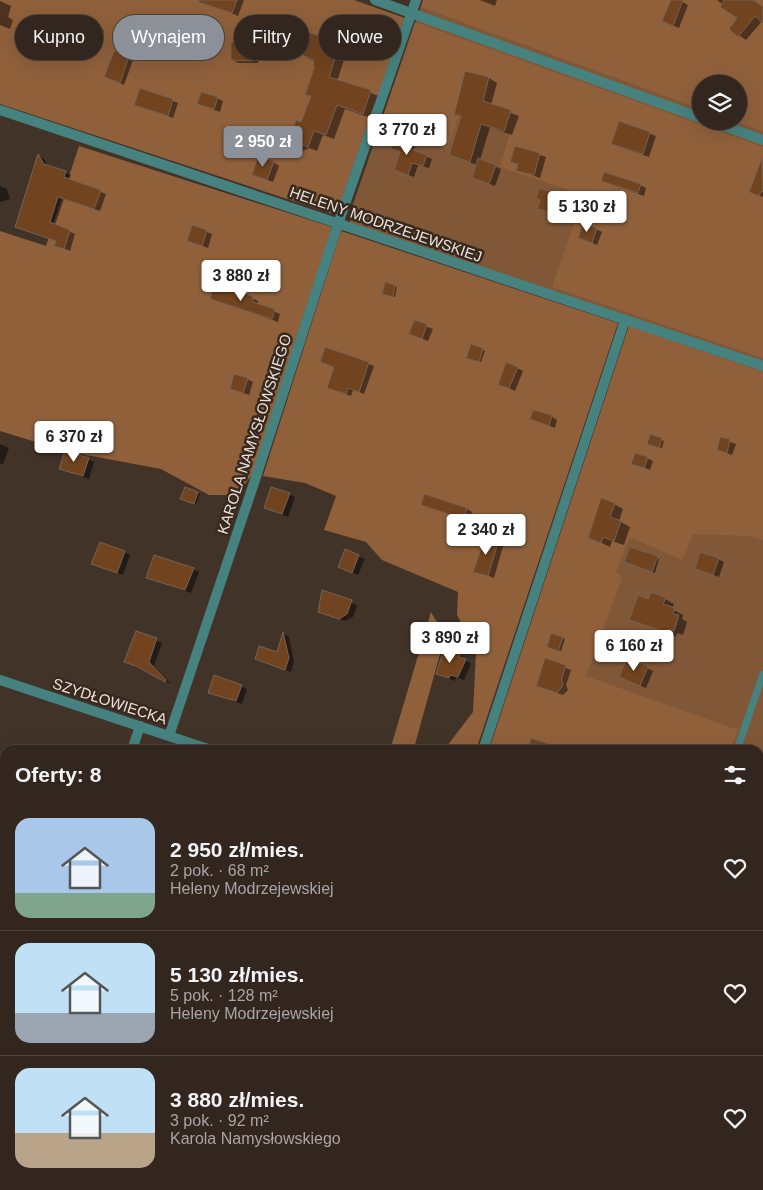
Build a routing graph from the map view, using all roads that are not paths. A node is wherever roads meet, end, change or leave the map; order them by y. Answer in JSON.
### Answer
{"nodes":[{"id":1,"x":375,"y":0,"type":"edge"},
{"id":2,"x":416,"y":0,"type":"edge"},
{"id":3,"x":412,"y":13,"type":"junction"},
{"id":4,"x":0,"y":110,"type":"edge"},
{"id":5,"x":692,"y":115,"type":"edge"},
{"id":6,"x":736,"y":130,"type":"edge"},
{"id":7,"x":763,"y":140,"type":"edge"},
{"id":8,"x":338,"y":224,"type":"junction"},
{"id":9,"x":625,"y":320,"type":"junction"},
{"id":10,"x":763,"y":366,"type":"edge"},
{"id":11,"x":763,"y":674,"type":"edge"},
{"id":12,"x":0,"y":680,"type":"edge"},
{"id":13,"x":140,"y":726,"type":"junction"},
{"id":14,"x":169,"y":736,"type":"junction"},
{"id":15,"x":134,"y":745,"type":"edge"},
{"id":16,"x":196,"y":745,"type":"edge"},
{"id":17,"x":485,"y":745,"type":"edge"},
{"id":18,"x":739,"y":745,"type":"edge"}],
"edges":[{"from":1,"to":3,"type":"street"},
{"from":2,"to":3,"type":"street","name":"KAROLA NAMYSŁOWSKIEGO"},
{"from":3,"to":5,"type":"street"},
{"from":3,"to":8,"type":"street","name":"KAROLA NAMYSŁOWSKIEGO"},
{"from":4,"to":8,"type":"street","name":"HELENY MODRZEJEWSKIEJ"},
{"from":6,"to":7,"type":"street"},
{"from":8,"to":9,"type":"street","name":"HELENY MODRZEJEWSKIEJ"},
{"from":8,"to":14,"type":"street","name":"KAROLA NAMYSŁOWSKIEGO"},
{"from":9,"to":10,"type":"street","name":"HELENY MODRZEJEWSKIEJ"},
{"from":9,"to":17,"type":"street"},
{"from":11,"to":18,"type":"lane"},
{"from":12,"to":13,"type":"street","name":"SZYDŁOWIECKA"},
{"from":13,"to":14,"type":"street","name":"SZYDŁOWIECKA"},
{"from":13,"to":15,"type":"street"},
{"from":14,"to":16,"type":"street","name":"SZYDŁOWIECKA"}]}
